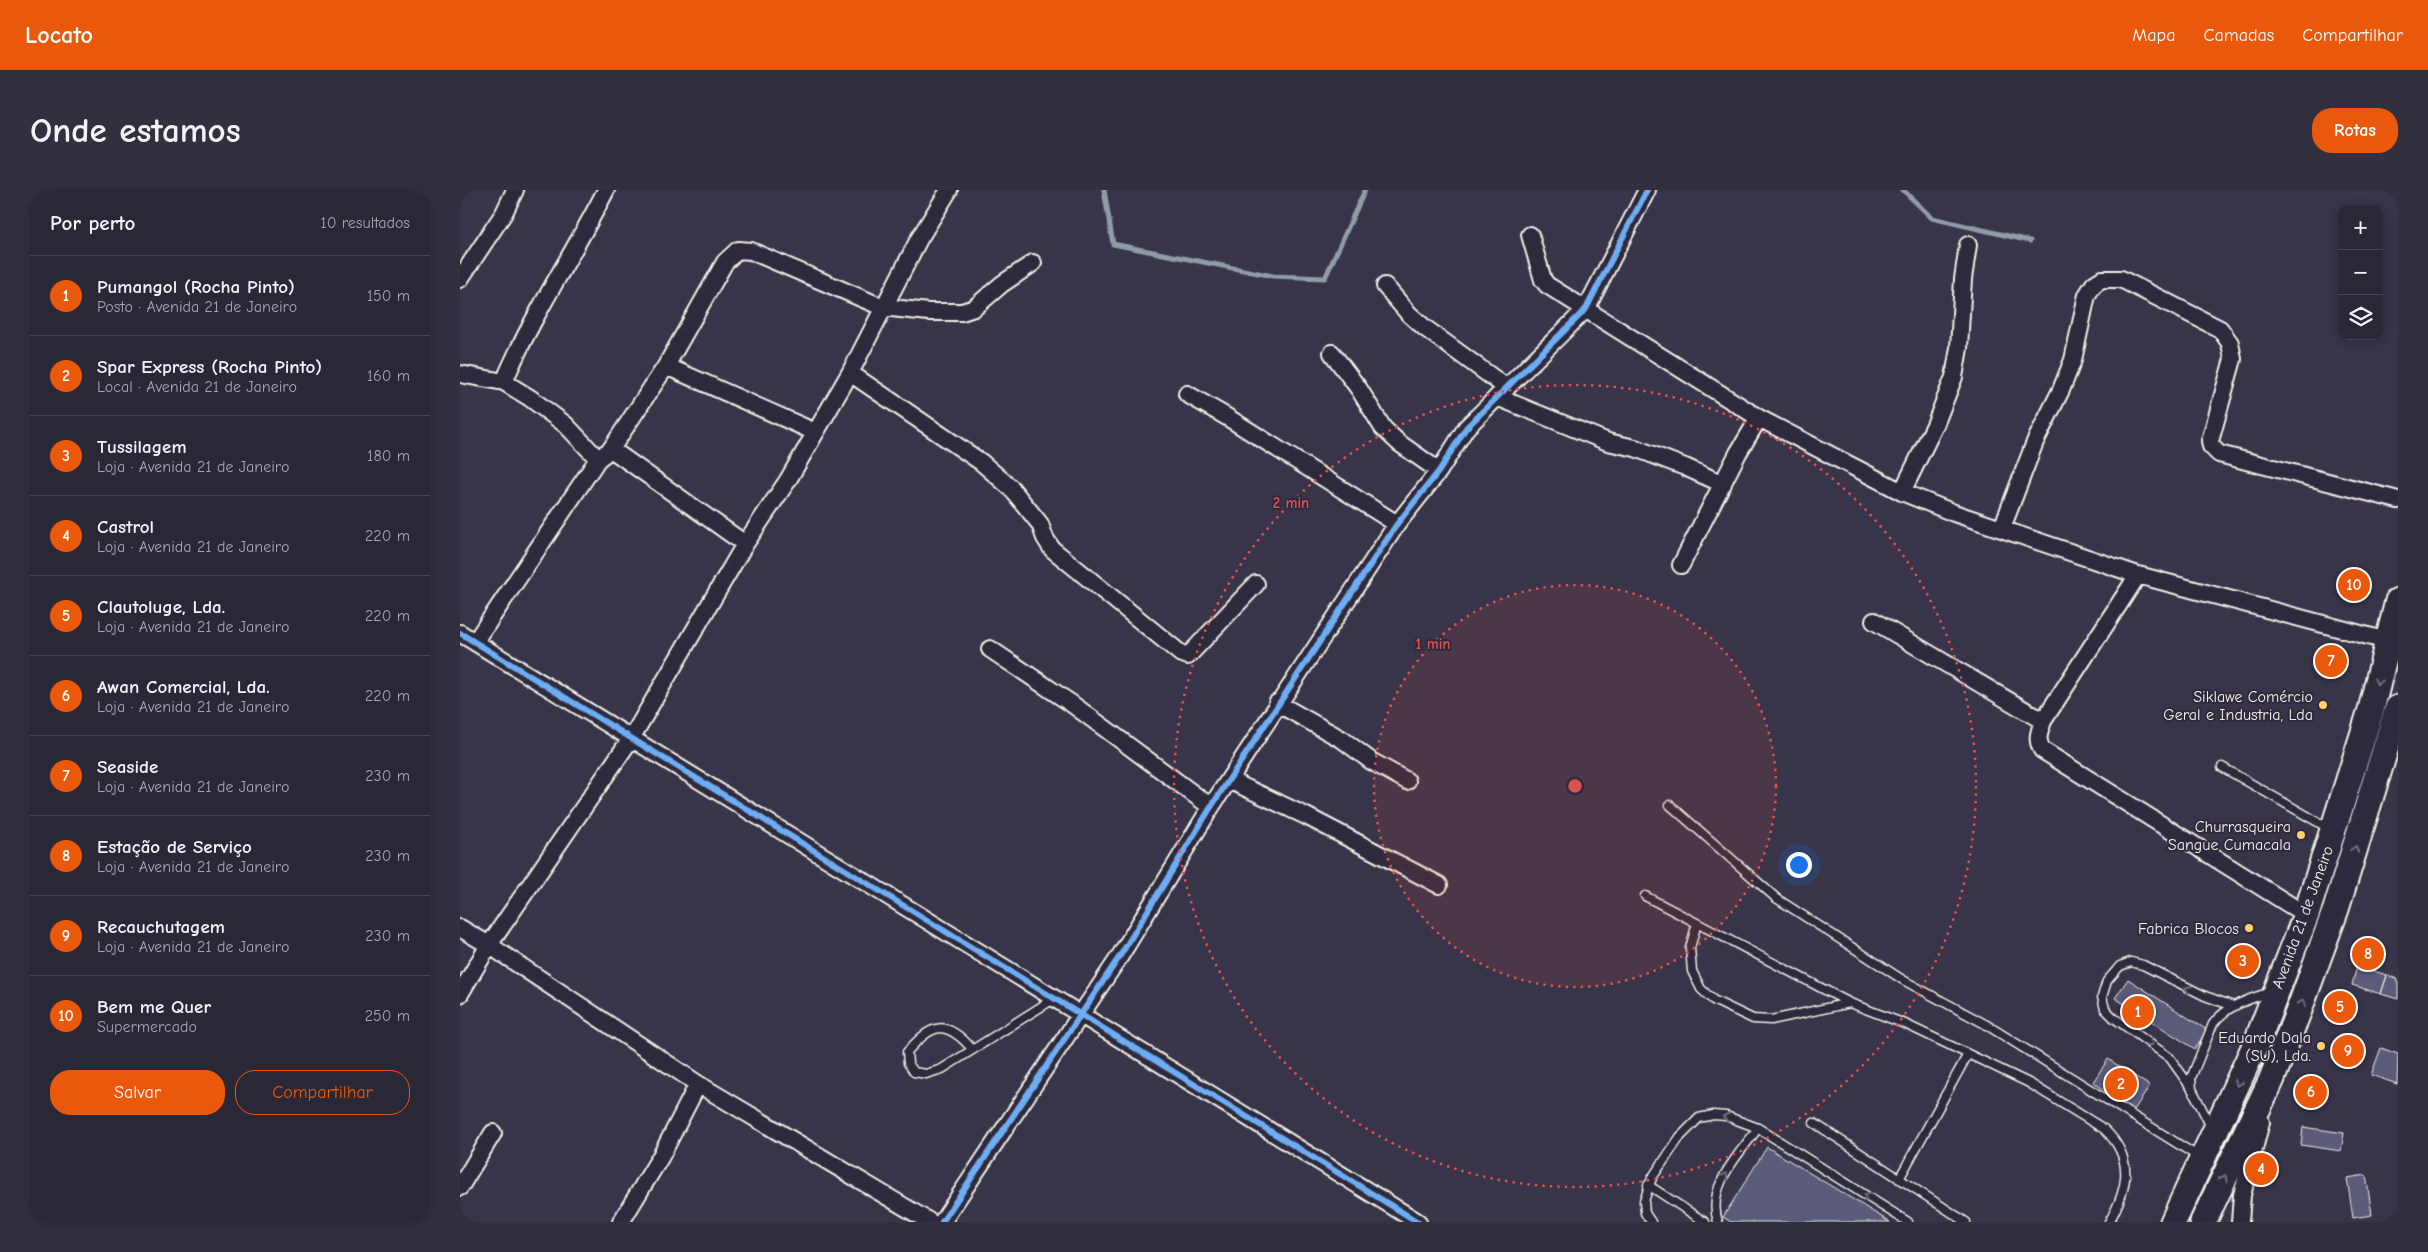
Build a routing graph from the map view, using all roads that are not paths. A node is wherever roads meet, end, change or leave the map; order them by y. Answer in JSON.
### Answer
{"nodes":[{"id":1,"x":516,"y":190,"type":"edge"},
{"id":2,"x":606,"y":190,"type":"edge"},
{"id":3,"x":949,"y":190,"type":"edge"},
{"id":4,"x":1647,"y":190,"type":"edge"},
{"id":5,"x":1530,"y":235,"type":"dead end"},
{"id":6,"x":1968,"y":244,"type":"dead end"},
{"id":7,"x":1032,"y":263,"type":"dead end"},
{"id":8,"x":460,"y":279,"type":"edge"},
{"id":9,"x":1385,"y":286,"type":"dead end"},
{"id":10,"x":882,"y":307,"type":"junction"},
{"id":11,"x":1586,"y":310,"type":"junction"},
{"id":12,"x":1332,"y":353,"type":"dead end"},
{"id":13,"x":666,"y":366,"type":"junction"},
{"id":14,"x":850,"y":373,"type":"junction"},
{"id":15,"x":460,"y":374,"type":"edge"},
{"id":16,"x":504,"y":382,"type":"junction"},
{"id":17,"x":1502,"y":393,"type":"junction"},
{"id":18,"x":1187,"y":394,"type":"dead end"},
{"id":19,"x":1759,"y":418,"type":"junction"},
{"id":20,"x":815,"y":432,"type":"junction"},
{"id":21,"x":611,"y":449,"type":"junction"},
{"id":22,"x":598,"y":459,"type":"junction"},
{"id":23,"x":1439,"y":471,"type":"junction"},
{"id":24,"x":1723,"y":484,"type":"junction"},
{"id":25,"x":1902,"y":492,"type":"junction"},
{"id":26,"x":2398,"y":500,"type":"edge"},
{"id":27,"x":1397,"y":524,"type":"junction"},
{"id":28,"x":2002,"y":528,"type":"junction"},
{"id":29,"x":745,"y":544,"type":"junction"},
{"id":30,"x":1681,"y":565,"type":"dead end"},
{"id":31,"x":2138,"y":575,"type":"junction"},
{"id":32,"x":1256,"y":584,"type":"dead end"},
{"id":33,"x":2398,"y":601,"type":"edge"},
{"id":34,"x":1874,"y":621,"type":"dead end"},
{"id":35,"x":460,"y":634,"type":"edge"},
{"id":36,"x":2387,"y":641,"type":"junction"},
{"id":37,"x":475,"y":642,"type":"junction"},
{"id":38,"x":990,"y":648,"type":"dead end"},
{"id":39,"x":1277,"y":704,"type":"junction"},
{"id":40,"x":2398,"y":708,"type":"edge"},
{"id":41,"x":2044,"y":721,"type":"junction"},
{"id":42,"x":632,"y":737,"type":"junction"},
{"id":43,"x":2222,"y":767,"type":"dead end"},
{"id":44,"x":1229,"y":780,"type":"junction"},
{"id":45,"x":1407,"y":781,"type":"dead end"},
{"id":46,"x":1670,"y":805,"type":"dead end"},
{"id":47,"x":1211,"y":807,"type":"junction"},
{"id":48,"x":2334,"y":831,"type":"junction"},
{"id":49,"x":1439,"y":885,"type":"dead end"},
{"id":50,"x":1644,"y":896,"type":"dead end"},
{"id":51,"x":2306,"y":915,"type":"junction"},
{"id":52,"x":1698,"y":924,"type":"junction"},
{"id":53,"x":460,"y":928,"type":"edge"},
{"id":54,"x":489,"y":944,"type":"junction"},
{"id":55,"x":2276,"y":990,"type":"junction"},
{"id":56,"x":460,"y":994,"type":"edge"},
{"id":57,"x":1055,"y":998,"type":"junction"},
{"id":58,"x":1850,"y":1002,"type":"junction"},
{"id":59,"x":2233,"y":1006,"type":"junction"},
{"id":60,"x":1081,"y":1014,"type":"junction"},
{"id":61,"x":972,"y":1049,"type":"junction"},
{"id":62,"x":1968,"y":1054,"type":"junction"},
{"id":63,"x":2271,"y":1081,"type":"junction"},
{"id":64,"x":698,"y":1084,"type":"junction"},
{"id":65,"x":2192,"y":1089,"type":"junction"},
{"id":66,"x":1814,"y":1123,"type":"dead end"},
{"id":67,"x":1758,"y":1128,"type":"junction"},
{"id":68,"x":493,"y":1133,"type":"dead end"},
{"id":69,"x":2215,"y":1134,"type":"junction"},
{"id":70,"x":2203,"y":1160,"type":"junction"},
{"id":71,"x":1900,"y":1179,"type":"junction"},
{"id":72,"x":1648,"y":1185,"type":"junction"},
{"id":73,"x":460,"y":1187,"type":"edge"},
{"id":74,"x":621,"y":1222,"type":"edge"},
{"id":75,"x":930,"y":1222,"type":"edge"},
{"id":76,"x":942,"y":1222,"type":"edge"},
{"id":77,"x":1418,"y":1222,"type":"edge"},
{"id":78,"x":1651,"y":1222,"type":"edge"},
{"id":79,"x":1706,"y":1222,"type":"edge"},
{"id":80,"x":1718,"y":1222,"type":"edge"},
{"id":81,"x":1908,"y":1222,"type":"edge"},
{"id":82,"x":1966,"y":1222,"type":"edge"},
{"id":83,"x":2109,"y":1222,"type":"edge"},
{"id":84,"x":2173,"y":1222,"type":"edge"},
{"id":85,"x":2203,"y":1222,"type":"edge"},
{"id":86,"x":2240,"y":1222,"type":"edge"}],
"edges":[{"from":1,"to":8,"type":"street"},
{"from":2,"to":16,"type":"street"},
{"from":3,"to":10,"type":"street"},
{"from":4,"to":11,"type":"street"},
{"from":5,"to":11,"type":"street"},
{"from":6,"to":25,"type":"street"},
{"from":7,"to":10,"type":"street"},
{"from":9,"to":17,"type":"street"},
{"from":10,"to":13,"type":"street"},
{"from":10,"to":14,"type":"street"},
{"from":11,"to":17,"type":"street"},
{"from":11,"to":19,"type":"street"},
{"from":12,"to":23,"type":"street"},
{"from":13,"to":20,"type":"street"},
{"from":13,"to":21,"type":"street"},
{"from":14,"to":20,"type":"street"},
{"from":14,"to":32,"type":"street"},
{"from":15,"to":16,"type":"street"},
{"from":16,"to":22,"type":"street"},
{"from":17,"to":23,"type":"street"},
{"from":17,"to":24,"type":"street"},
{"from":18,"to":27,"type":"street"},
{"from":19,"to":24,"type":"street"},
{"from":19,"to":25,"type":"street"},
{"from":20,"to":29,"type":"street"},
{"from":21,"to":22,"type":"street"},
{"from":21,"to":29,"type":"street"},
{"from":22,"to":37,"type":"street"},
{"from":23,"to":27,"type":"street"},
{"from":24,"to":30,"type":"street"},
{"from":25,"to":28,"type":"street"},
{"from":26,"to":28,"type":"street"},
{"from":27,"to":39,"type":"street"},
{"from":28,"to":31,"type":"street"},
{"from":29,"to":42,"type":"street"},
{"from":31,"to":36,"type":"street"},
{"from":31,"to":41,"type":"street"},
{"from":33,"to":36,"type":"main road","name":"Avenida 21 de Janeiro"},
{"from":34,"to":41,"type":"street"},
{"from":35,"to":37,"type":"street"},
{"from":36,"to":48,"type":"main road","name":"Avenida 21 de Janeiro","one_way":true},
{"from":37,"to":42,"type":"street"},
{"from":38,"to":47,"type":"street"},
{"from":39,"to":44,"type":"street"},
{"from":39,"to":45,"type":"street"},
{"from":63,"to":40,"type":"main road","name":"Avenida 21 de Janeiro","one_way":true},
{"from":41,"to":51,"type":"street"},
{"from":42,"to":54,"type":"street"},
{"from":42,"to":57,"type":"street"},
{"from":43,"to":48,"type":"lane"},
{"from":44,"to":47,"type":"street"},
{"from":44,"to":49,"type":"street"},
{"from":46,"to":70,"type":"lane"},
{"from":47,"to":60,"type":"street"},
{"from":48,"to":51,"type":"main road","name":"Avenida 21 de Janeiro"},
{"from":50,"to":52,"type":"lane"},
{"from":51,"to":55,"type":"main road","name":"Avenida 21 de Janeiro"},
{"from":52,"to":58,"type":"lane"},
{"from":52,"to":58,"type":"lane"},
{"from":53,"to":54,"type":"street"},
{"from":54,"to":56,"type":"street"},
{"from":54,"to":64,"type":"street"},
{"from":55,"to":59,"type":"lane"},
{"from":55,"to":69,"type":"main road","name":"Avenida 21 de Janeiro","one_way":true},
{"from":57,"to":60,"type":"street"},
{"from":57,"to":61,"type":"lane"},
{"from":58,"to":62,"type":"lane"},
{"from":59,"to":65,"type":"lane"},
{"from":59,"to":65,"type":"lane","one_way":true},
{"from":60,"to":76,"type":"street"},
{"from":60,"to":77,"type":"street"},
{"from":61,"to":61,"type":"lane"},
{"from":62,"to":71,"type":"lane"},
{"from":62,"to":83,"type":"lane"},
{"from":85,"to":63,"type":"main road","name":"Avenida 21 de Janeiro","one_way":true},
{"from":63,"to":86,"type":"street"},
{"from":64,"to":74,"type":"street"},
{"from":64,"to":75,"type":"street"},
{"from":65,"to":69,"type":"lane"},
{"from":66,"to":71,"type":"lane"},
{"from":67,"to":72,"type":"lane","one_way":true},
{"from":80,"to":67,"type":"lane","one_way":true},
{"from":81,"to":67,"type":"lane","one_way":true},
{"from":68,"to":73,"type":"street"},
{"from":69,"to":70,"type":"main road","name":"Avenida 21 de Janeiro"},
{"from":70,"to":84,"type":"main road","name":"Avenida 21 de Janeiro"},
{"from":71,"to":82,"type":"lane"},
{"from":72,"to":78,"type":"lane"},
{"from":72,"to":79,"type":"lane"}]}
